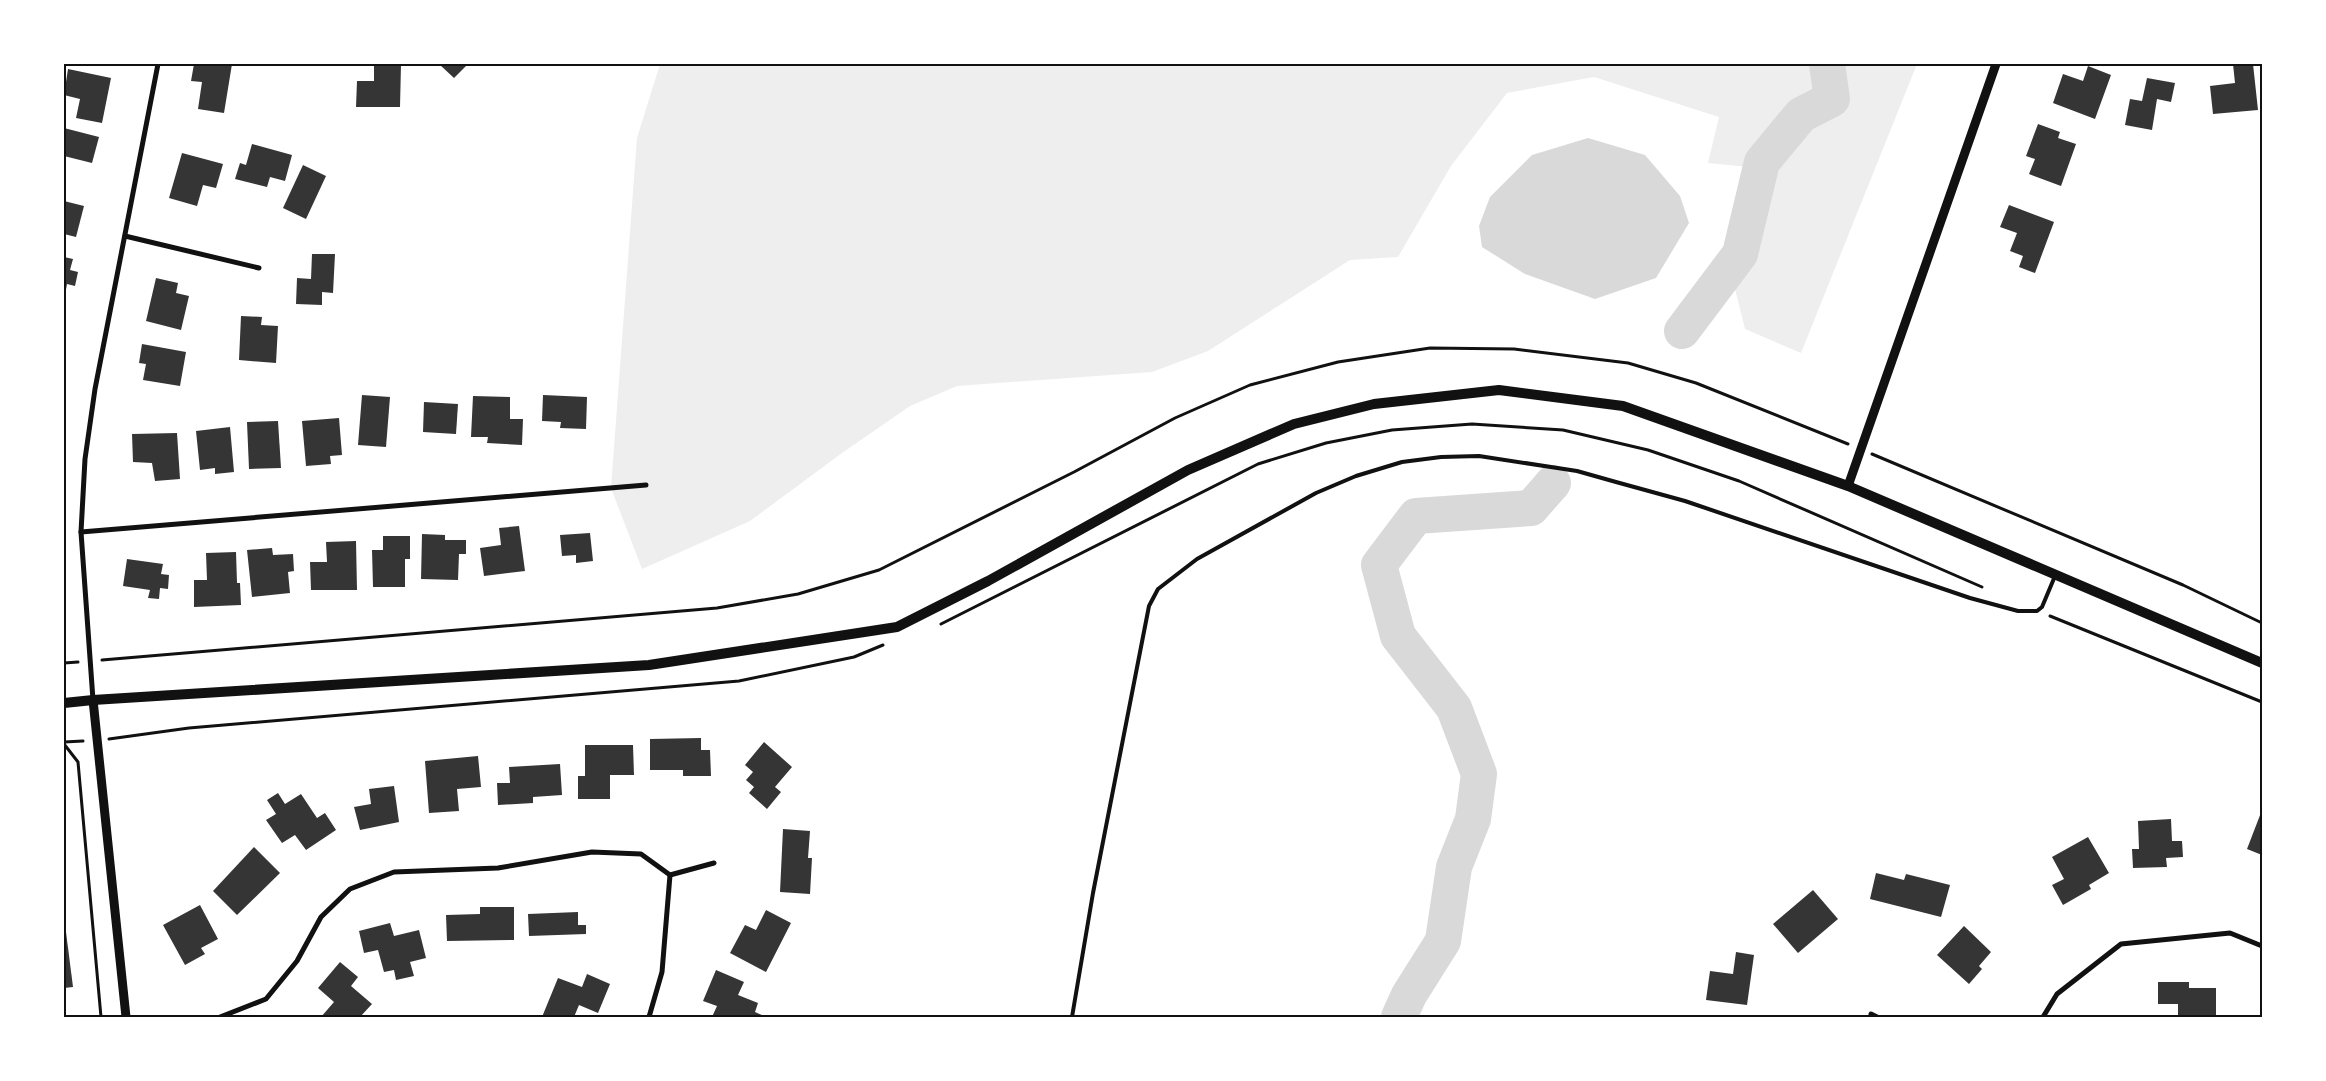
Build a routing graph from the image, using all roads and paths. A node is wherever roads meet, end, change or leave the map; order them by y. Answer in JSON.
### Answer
{"nodes":[{"id":1,"x":158,"y":64,"type":"edge"},
{"id":2,"x":1996,"y":64,"type":"edge"},
{"id":3,"x":125,"y":236,"type":"junction"},
{"id":4,"x":259,"y":268,"type":"dead end"},
{"id":5,"x":1860,"y":449,"type":"junction"},
{"id":6,"x":646,"y":485,"type":"dead end"},
{"id":7,"x":1848,"y":486,"type":"junction"},
{"id":8,"x":81,"y":532,"type":"junction"},
{"id":9,"x":2056,"y":576,"type":"junction"},
{"id":10,"x":1983,"y":588,"type":"dead end"},
{"id":11,"x":2037,"y":611,"type":"junction"},
{"id":12,"x":2262,"y":623,"type":"edge"},
{"id":13,"x":937,"y":625,"type":"dead end"},
{"id":14,"x":891,"y":642,"type":"dead end"},
{"id":15,"x":90,"y":661,"type":"junction"},
{"id":16,"x":2262,"y":662,"type":"edge"},
{"id":17,"x":64,"y":663,"type":"edge"},
{"id":18,"x":93,"y":700,"type":"junction"},
{"id":19,"x":2262,"y":702,"type":"edge"},
{"id":20,"x":64,"y":703,"type":"edge"},
{"id":21,"x":97,"y":741,"type":"junction"},
{"id":22,"x":64,"y":743,"type":"edge"},
{"id":23,"x":714,"y":863,"type":"dead end"},
{"id":24,"x":670,"y":875,"type":"junction"},
{"id":25,"x":2262,"y":946,"type":"edge"},
{"id":26,"x":1872,"y":1014,"type":"dead end"},
{"id":27,"x":101,"y":1017,"type":"edge"},
{"id":28,"x":126,"y":1017,"type":"edge"},
{"id":29,"x":220,"y":1017,"type":"edge"},
{"id":30,"x":649,"y":1017,"type":"edge"},
{"id":31,"x":1072,"y":1017,"type":"edge"},
{"id":32,"x":1877,"y":1017,"type":"edge"},
{"id":33,"x":2043,"y":1017,"type":"edge"}],
"edges":[{"from":1,"to":3,"type":"street"},
{"from":2,"to":5,"type":"street"},
{"from":3,"to":4,"type":"street"},
{"from":3,"to":8,"type":"street"},
{"from":5,"to":7,"type":"street"},
{"from":5,"to":12,"type":"path"},
{"from":5,"to":15,"type":"path"},
{"from":6,"to":8,"type":"street"},
{"from":7,"to":9,"type":"main road"},
{"from":7,"to":18,"type":"main road"},
{"from":8,"to":15,"type":"street"},
{"from":9,"to":11,"type":"lane"},
{"from":9,"to":16,"type":"main road"},
{"from":10,"to":13,"type":"path"},
{"from":11,"to":19,"type":"path"},
{"from":11,"to":31,"type":"lane"},
{"from":14,"to":21,"type":"path"},
{"from":15,"to":17,"type":"path"},
{"from":15,"to":18,"type":"street"},
{"from":18,"to":20,"type":"main road"},
{"from":18,"to":21,"type":"street"},
{"from":21,"to":22,"type":"path"},
{"from":21,"to":28,"type":"street"},
{"from":22,"to":27,"type":"path"},
{"from":23,"to":24,"type":"street"},
{"from":24,"to":29,"type":"street"},
{"from":24,"to":30,"type":"street"},
{"from":25,"to":33,"type":"street"},
{"from":26,"to":32,"type":"street"}]}
